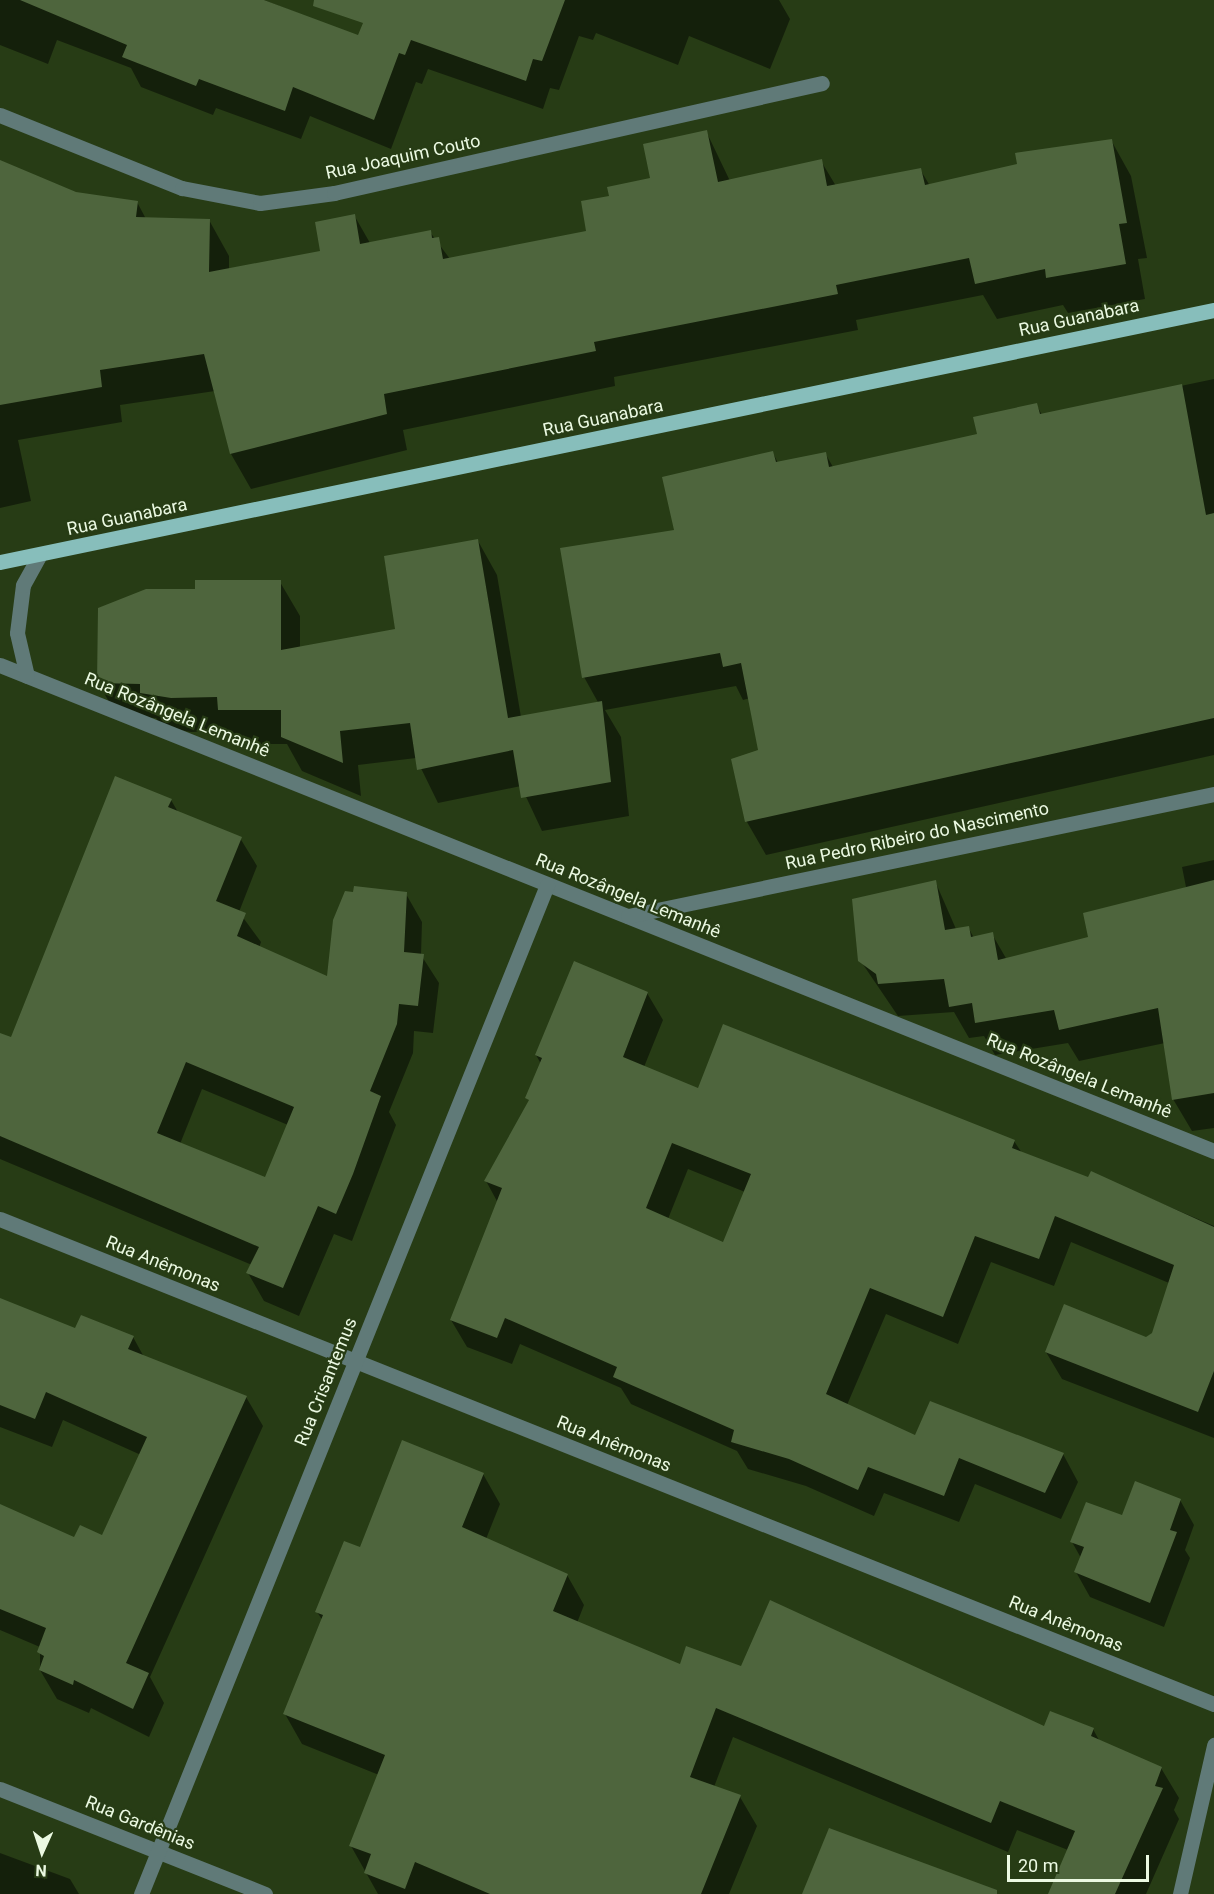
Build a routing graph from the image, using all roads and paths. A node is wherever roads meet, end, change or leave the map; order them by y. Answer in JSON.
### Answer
{"nodes":[{"id":1,"x":822,"y":84,"type":"dead end"},
{"id":2,"x":0,"y":115,"type":"edge"},
{"id":3,"x":1214,"y":310,"type":"edge"},
{"id":4,"x":39,"y":556,"type":"junction"},
{"id":5,"x":0,"y":562,"type":"edge"},
{"id":6,"x":0,"y":665,"type":"edge"},
{"id":7,"x":27,"y":676,"type":"junction"},
{"id":8,"x":1214,"y":794,"type":"edge"},
{"id":9,"x":547,"y":885,"type":"junction"},
{"id":10,"x":628,"y":916,"type":"junction"},
{"id":11,"x":1214,"y":1151,"type":"edge"},
{"id":12,"x":0,"y":1219,"type":"edge"},
{"id":13,"x":356,"y":1362,"type":"junction"},
{"id":14,"x":1214,"y":1704,"type":"edge"},
{"id":15,"x":1214,"y":1745,"type":"edge"},
{"id":16,"x":0,"y":1789,"type":"edge"},
{"id":17,"x":159,"y":1852,"type":"junction"},
{"id":18,"x":141,"y":1894,"type":"edge"},
{"id":19,"x":265,"y":1894,"type":"edge"},
{"id":20,"x":1180,"y":1894,"type":"edge"}],
"edges":[{"from":1,"to":2,"type":"street","name":"Rua Joaquim Couto"},
{"from":3,"to":4,"type":"main road","name":"Rua Guanabara"},
{"from":4,"to":5,"type":"main road","name":"Rua Guanabara"},
{"from":4,"to":7,"type":"street"},
{"from":6,"to":7,"type":"street","name":"Rua Rozângela Lemanhê"},
{"from":7,"to":9,"type":"street","name":"Rua Rozângela Lemanhê"},
{"from":8,"to":10,"type":"street","name":"Rua Pedro Ribeiro do Nascimento"},
{"from":9,"to":10,"type":"street","name":"Rua Rozângela Lemanhê"},
{"from":9,"to":13,"type":"street","name":"Rua Crisantemus"},
{"from":10,"to":11,"type":"street","name":"Rua Rozângela Lemanhê"},
{"from":12,"to":13,"type":"street","name":"Rua Anêmonas"},
{"from":13,"to":14,"type":"street","name":"Rua Anêmonas"},
{"from":13,"to":17,"type":"street","name":"Rua Crisantemus"},
{"from":15,"to":20,"type":"street"},
{"from":16,"to":17,"type":"street","name":"Rua Gardênias"},
{"from":17,"to":18,"type":"street","name":"Rua Crisantemus"},
{"from":17,"to":19,"type":"street","name":"Rua Gardênias"}]}
